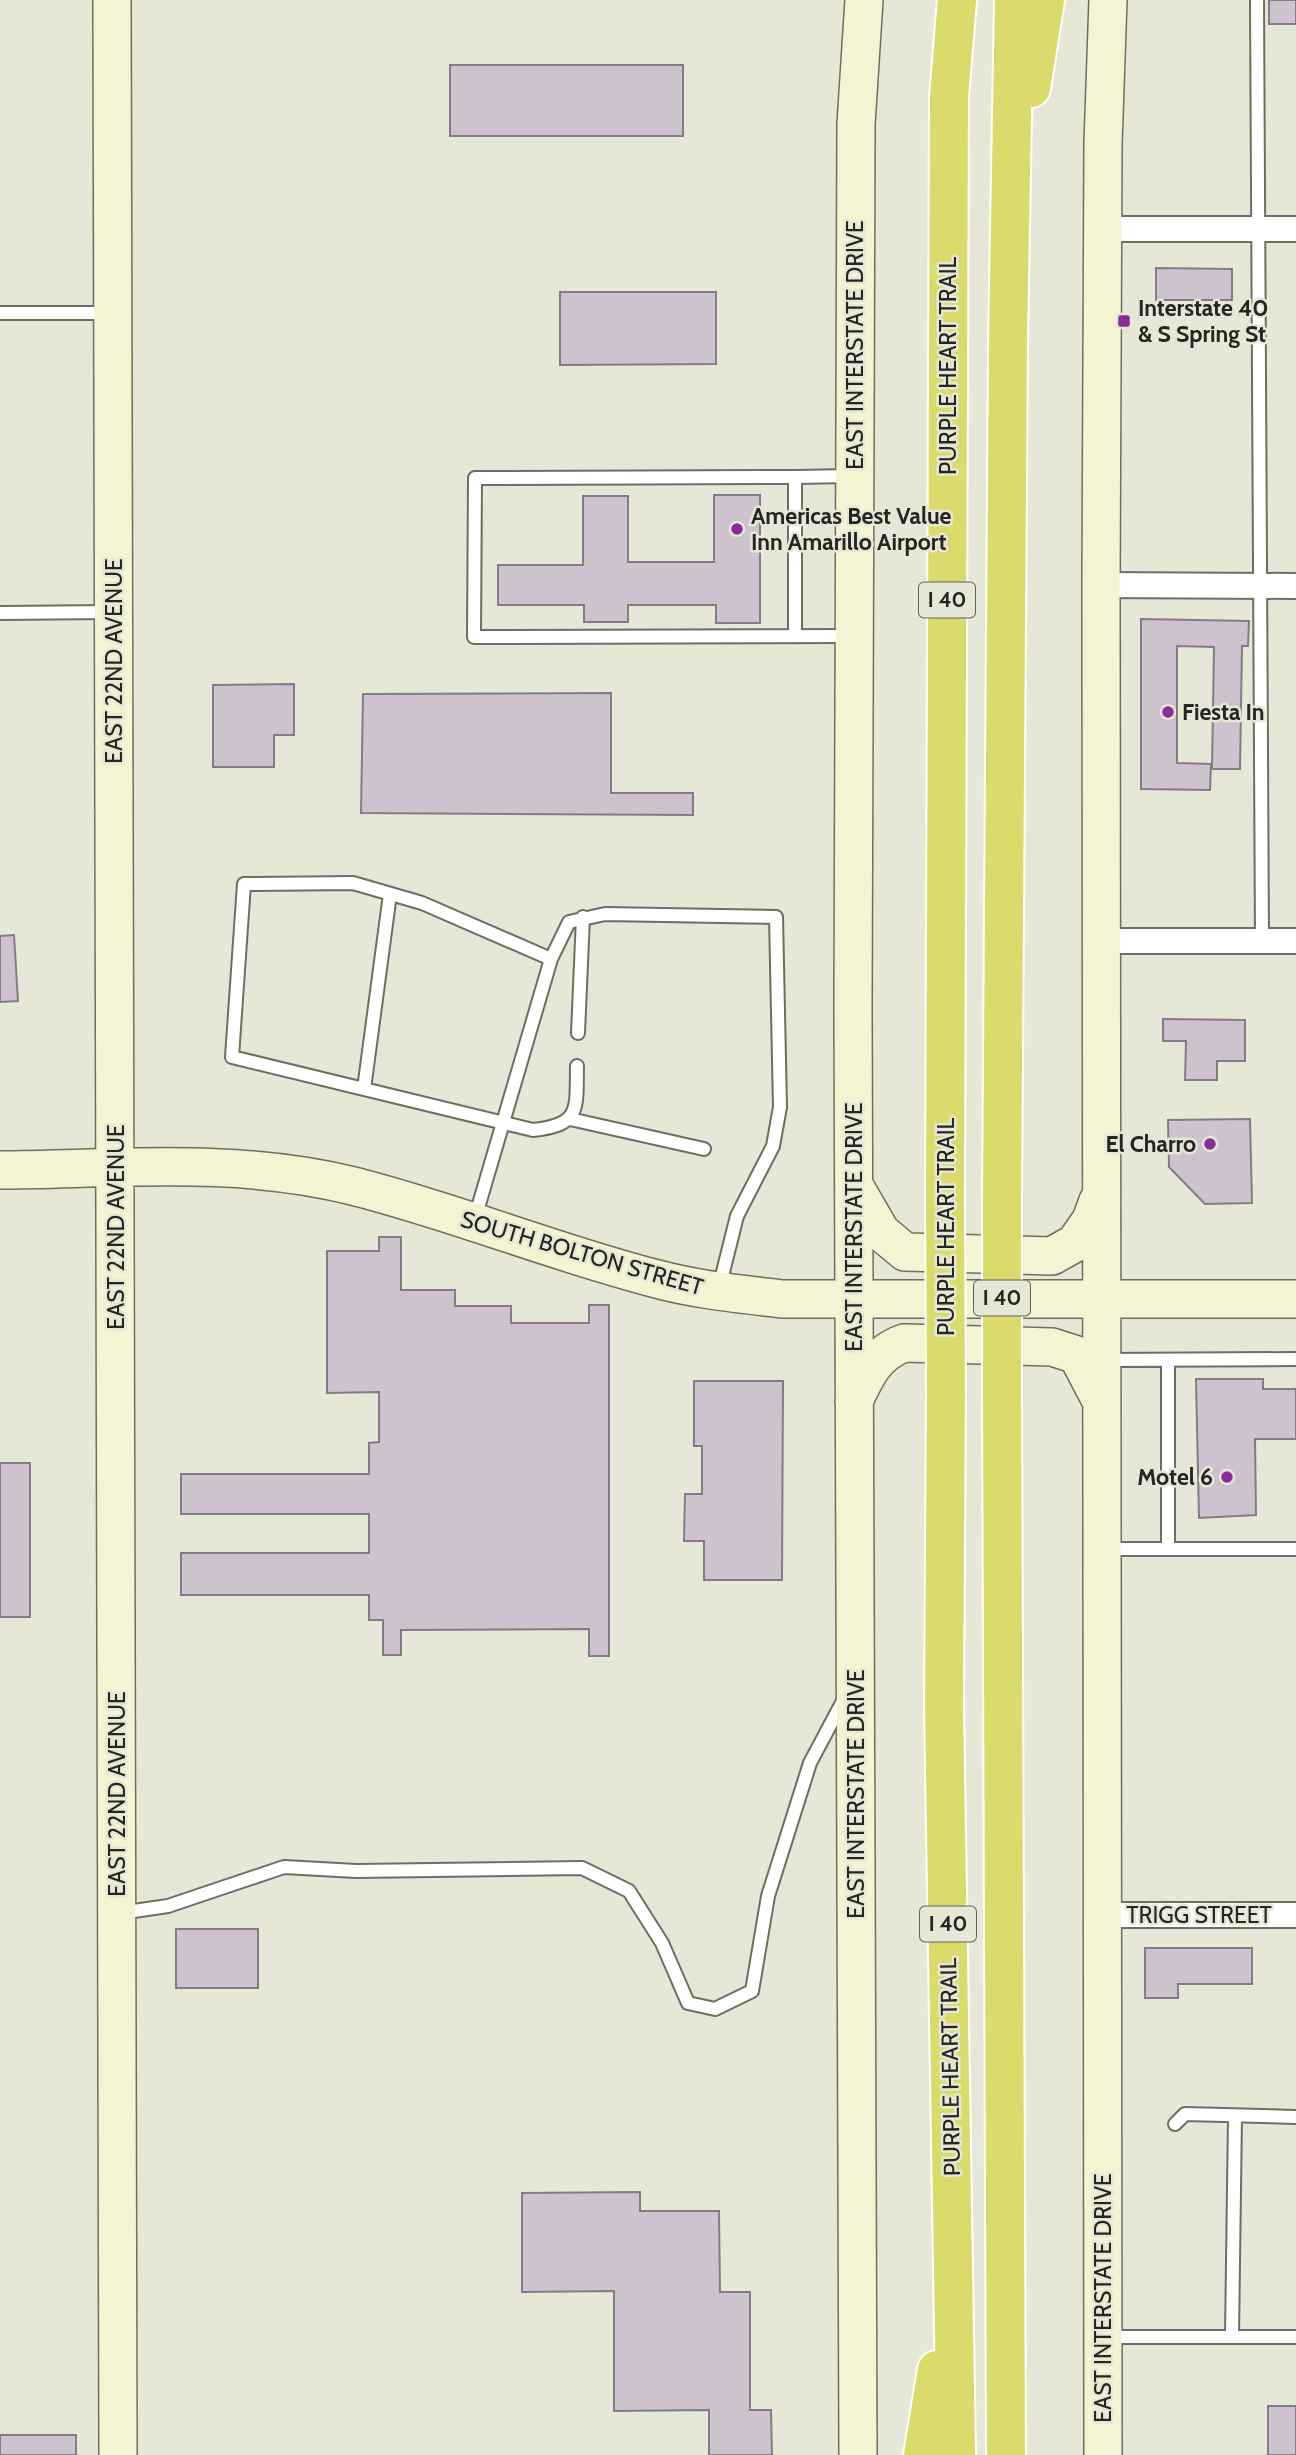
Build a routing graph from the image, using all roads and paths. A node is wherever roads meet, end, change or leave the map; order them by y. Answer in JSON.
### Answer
{"nodes":[{"id":1,"x":112,"y":0,"type":"edge"},
{"id":2,"x":864,"y":0,"type":"edge"},
{"id":3,"x":957,"y":0,"type":"edge"},
{"id":4,"x":1014,"y":0,"type":"edge"},
{"id":5,"x":1045,"y":0,"type":"edge"},
{"id":6,"x":1108,"y":0,"type":"edge"},
{"id":7,"x":1257,"y":0,"type":"edge"},
{"id":8,"x":1102,"y":229,"type":"junction"},
{"id":9,"x":1256,"y":229,"type":"junction"},
{"id":10,"x":1296,"y":229,"type":"edge"},
{"id":11,"x":1009,"y":289,"type":"junction"},
{"id":12,"x":0,"y":313,"type":"edge"},
{"id":13,"x":113,"y":313,"type":"junction"},
{"id":14,"x":855,"y":476,"type":"junction"},
{"id":15,"x":795,"y":477,"type":"junction"},
{"id":16,"x":1101,"y":585,"type":"junction"},
{"id":17,"x":1261,"y":586,"type":"junction"},
{"id":18,"x":1296,"y":586,"type":"edge"},
{"id":19,"x":114,"y":612,"type":"junction"},
{"id":20,"x":0,"y":613,"type":"edge"},
{"id":21,"x":795,"y":636,"type":"junction"},
{"id":22,"x":854,"y":636,"type":"junction"},
{"id":23,"x":390,"y":894,"type":"junction"},
{"id":24,"x":583,"y":917,"type":"junction"},
{"id":25,"x":1101,"y":941,"type":"junction"},
{"id":26,"x":1262,"y":941,"type":"junction"},
{"id":27,"x":1296,"y":942,"type":"edge"},
{"id":28,"x":551,"y":959,"type":"junction"},
{"id":29,"x":578,"y":1033,"type":"dead end"},
{"id":30,"x":577,"y":1066,"type":"dead end"},
{"id":31,"x":364,"y":1089,"type":"junction"},
{"id":32,"x":570,"y":1119,"type":"junction"},
{"id":33,"x":502,"y":1122,"type":"junction"},
{"id":34,"x":704,"y":1149,"type":"dead end"},
{"id":35,"x":0,"y":1170,"type":"edge"},
{"id":36,"x":116,"y":1170,"type":"junction"},
{"id":37,"x":854,"y":1186,"type":"junction"},
{"id":38,"x":1101,"y":1193,"type":"junction"},
{"id":39,"x":474,"y":1223,"type":"junction"},
{"id":40,"x":718,"y":1292,"type":"junction"},
{"id":41,"x":1296,"y":1299,"type":"edge"},
{"id":42,"x":853,"y":1301,"type":"junction"},
{"id":43,"x":1102,"y":1301,"type":"junction"},
{"id":44,"x":1296,"y":1359,"type":"edge"},
{"id":45,"x":1102,"y":1360,"type":"junction"},
{"id":46,"x":1168,"y":1360,"type":"junction"},
{"id":47,"x":854,"y":1401,"type":"junction"},
{"id":48,"x":1101,"y":1401,"type":"junction"},
{"id":49,"x":1102,"y":1549,"type":"junction"},
{"id":50,"x":1168,"y":1549,"type":"junction"},
{"id":51,"x":1296,"y":1549,"type":"edge"},
{"id":52,"x":855,"y":1677,"type":"junction"},
{"id":53,"x":117,"y":1914,"type":"junction"},
{"id":54,"x":1103,"y":1915,"type":"junction"},
{"id":55,"x":1296,"y":1915,"type":"edge"},
{"id":56,"x":1234,"y":2116,"type":"junction"},
{"id":57,"x":1296,"y":2117,"type":"edge"},
{"id":58,"x":1175,"y":2124,"type":"dead end"},
{"id":59,"x":953,"y":2272,"type":"junction"},
{"id":60,"x":1005,"y":2301,"type":"junction"},
{"id":61,"x":1104,"y":2337,"type":"junction"},
{"id":62,"x":1232,"y":2337,"type":"junction"},
{"id":63,"x":1296,"y":2337,"type":"edge"},
{"id":64,"x":118,"y":2455,"type":"edge"},
{"id":65,"x":858,"y":2455,"type":"edge"},
{"id":66,"x":923,"y":2455,"type":"edge"},
{"id":67,"x":956,"y":2455,"type":"edge"},
{"id":68,"x":1006,"y":2455,"type":"edge"},
{"id":69,"x":1034,"y":2455,"type":"edge"},
{"id":70,"x":1103,"y":2455,"type":"edge"}],
"edges":[{"from":1,"to":13,"type":"main road","name":"EAST 22ND AVENUE"},
{"from":2,"to":14,"type":"main road","name":"EAST INTERSTATE DRIVE"},
{"from":3,"to":59,"type":"highway","name":"PURPLE HEART TRAIL","number":"I 40","bridge":true},
{"from":4,"to":11,"type":"highway","number":"I 40"},
{"from":5,"to":11,"type":"highway"},
{"from":6,"to":8,"type":"main road","name":"EAST INTERSTATE DRIVE"},
{"from":7,"to":9,"type":"lane"},
{"from":8,"to":9,"type":"street"},
{"from":8,"to":16,"type":"main road","name":"EAST INTERSTATE DRIVE"},
{"from":9,"to":10,"type":"street"},
{"from":9,"to":17,"type":"lane"},
{"from":11,"to":60,"type":"highway","number":"I 40","bridge":true},
{"from":12,"to":13,"type":"lane"},
{"from":13,"to":19,"type":"main road","name":"EAST 22ND AVENUE"},
{"from":14,"to":15,"type":"lane"},
{"from":14,"to":22,"type":"main road","name":"EAST INTERSTATE DRIVE"},
{"from":15,"to":21,"type":"lane"},
{"from":15,"to":21,"type":"lane"},
{"from":16,"to":17,"type":"street"},
{"from":16,"to":25,"type":"main road","name":"EAST INTERSTATE DRIVE"},
{"from":17,"to":18,"type":"street"},
{"from":17,"to":26,"type":"lane"},
{"from":19,"to":20,"type":"lane"},
{"from":19,"to":36,"type":"main road","name":"EAST 22ND AVENUE"},
{"from":21,"to":22,"type":"lane"},
{"from":22,"to":37,"type":"main road","name":"EAST INTERSTATE DRIVE"},
{"from":23,"to":28,"type":"lane"},
{"from":23,"to":31,"type":"lane"},
{"from":23,"to":31,"type":"lane"},
{"from":24,"to":28,"type":"lane"},
{"from":24,"to":29,"type":"lane"},
{"from":24,"to":40,"type":"lane"},
{"from":25,"to":26,"type":"street"},
{"from":25,"to":38,"type":"main road","name":"EAST INTERSTATE DRIVE"},
{"from":26,"to":27,"type":"street"},
{"from":28,"to":33,"type":"lane"},
{"from":30,"to":32,"type":"lane"},
{"from":31,"to":33,"type":"lane"},
{"from":32,"to":33,"type":"lane"},
{"from":32,"to":34,"type":"lane"},
{"from":33,"to":39,"type":"lane"},
{"from":35,"to":36,"type":"main road","name":"SOUTH BOLTON STREET"},
{"from":36,"to":39,"type":"main road","name":"SOUTH BOLTON STREET"},
{"from":36,"to":53,"type":"main road","name":"EAST 22ND AVENUE"},
{"from":37,"to":38,"type":"main road"},
{"from":37,"to":42,"type":"main road","name":"EAST INTERSTATE DRIVE"},
{"from":38,"to":43,"type":"main road","name":"EAST INTERSTATE DRIVE"},
{"from":39,"to":40,"type":"main road","name":"SOUTH BOLTON STREET"},
{"from":40,"to":42,"type":"main road","name":"SOUTH BOLTON STREET"},
{"from":41,"to":43,"type":"main road","name":"SOUTH BOLTON STREET"},
{"from":42,"to":43,"type":"main road","name":"SOUTH BOLTON STREET"},
{"from":42,"to":47,"type":"main road","name":"EAST INTERSTATE DRIVE"},
{"from":43,"to":45,"type":"main road","name":"EAST INTERSTATE DRIVE"},
{"from":44,"to":46,"type":"lane"},
{"from":45,"to":46,"type":"lane"},
{"from":45,"to":48,"type":"main road","name":"EAST INTERSTATE DRIVE"},
{"from":46,"to":50,"type":"lane"},
{"from":47,"to":48,"type":"main road"},
{"from":47,"to":52,"type":"main road","name":"EAST INTERSTATE DRIVE"},
{"from":48,"to":49,"type":"main road","name":"EAST INTERSTATE DRIVE"},
{"from":49,"to":50,"type":"lane"},
{"from":49,"to":54,"type":"main road","name":"EAST INTERSTATE DRIVE"},
{"from":50,"to":51,"type":"lane"},
{"from":52,"to":53,"type":"lane"},
{"from":52,"to":65,"type":"main road","name":"EAST INTERSTATE DRIVE"},
{"from":53,"to":64,"type":"main road","name":"EAST 22ND AVENUE"},
{"from":54,"to":55,"type":"street","name":"TRIGG STREET"},
{"from":54,"to":61,"type":"main road","name":"EAST INTERSTATE DRIVE"},
{"from":56,"to":57,"type":"lane"},
{"from":56,"to":58,"type":"lane"},
{"from":56,"to":62,"type":"lane"},
{"from":59,"to":66,"type":"highway"},
{"from":59,"to":67,"type":"highway","name":"PURPLE HEART TRAIL","number":"I 40"},
{"from":60,"to":68,"type":"highway","number":"I 40"},
{"from":60,"to":69,"type":"highway"},
{"from":61,"to":62,"type":"lane"},
{"from":61,"to":70,"type":"main road","name":"EAST INTERSTATE DRIVE"},
{"from":62,"to":63,"type":"lane"}]}
